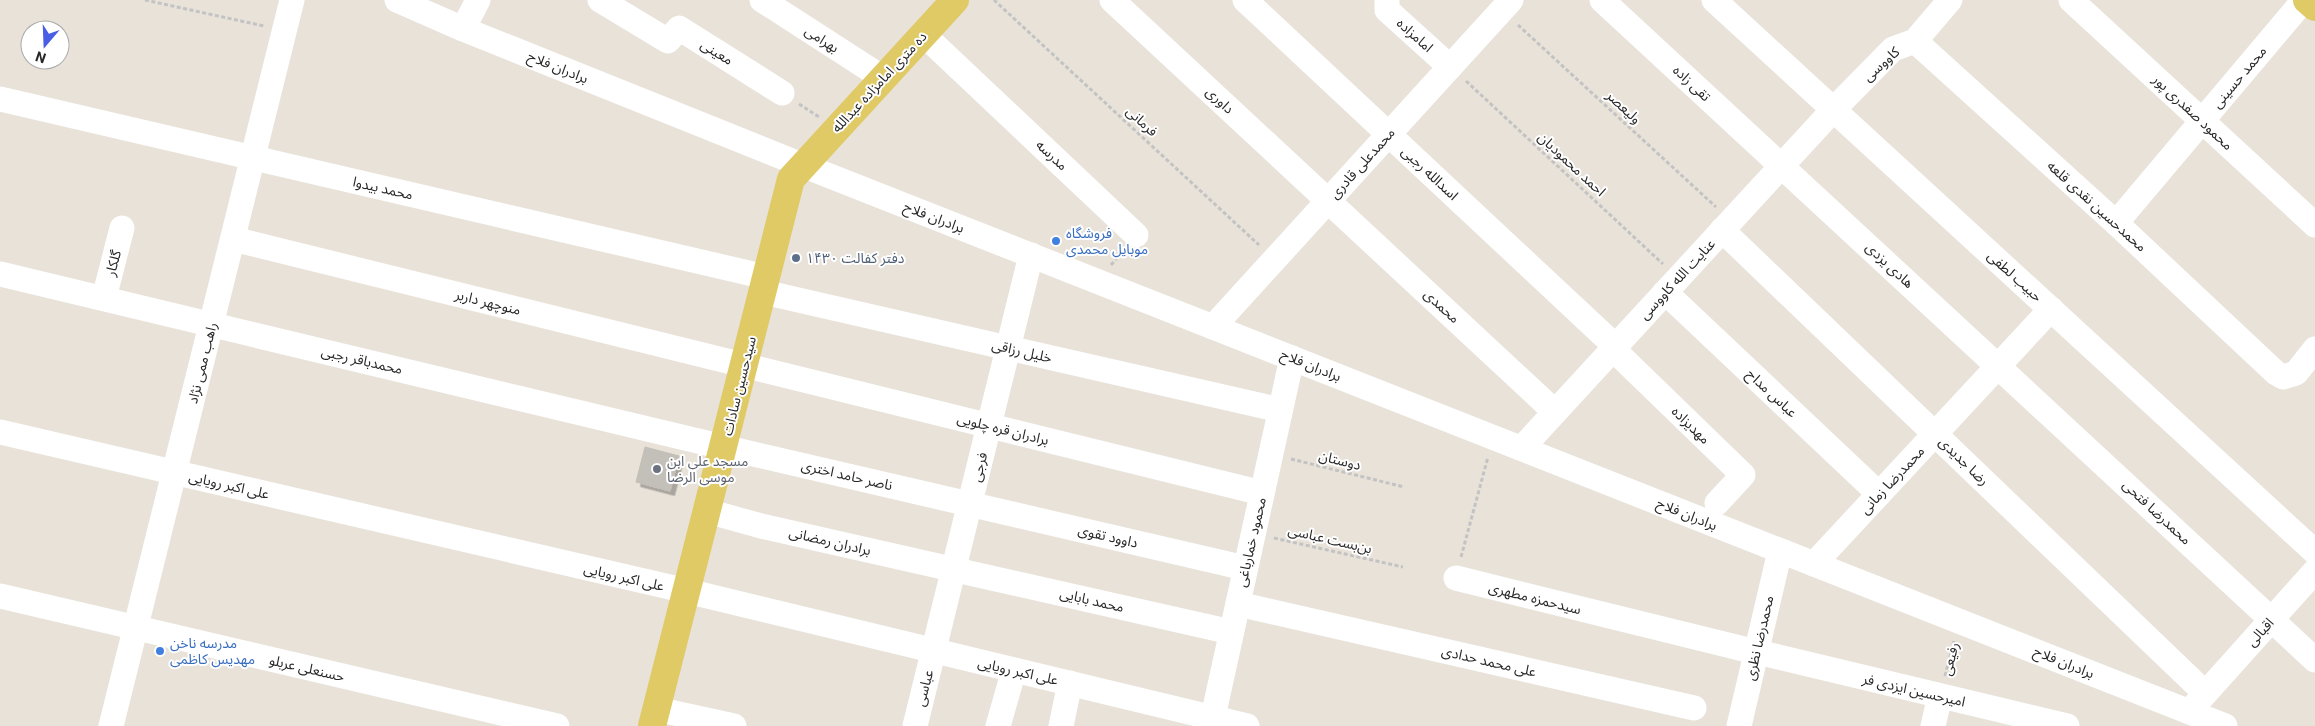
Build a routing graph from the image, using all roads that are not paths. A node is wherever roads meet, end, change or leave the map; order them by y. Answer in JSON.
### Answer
{"nodes":[{"id":1,"x":292,"y":0,"type":"edge"},
{"id":2,"x":398,"y":0,"type":"edge"},
{"id":3,"x":478,"y":0,"type":"edge"},
{"id":4,"x":600,"y":0,"type":"edge"},
{"id":5,"x":762,"y":0,"type":"edge"},
{"id":6,"x":1112,"y":0,"type":"edge"},
{"id":7,"x":1245,"y":0,"type":"edge"},
{"id":8,"x":1387,"y":0,"type":"edge"},
{"id":9,"x":1602,"y":0,"type":"edge"},
{"id":10,"x":1714,"y":0,"type":"edge"},
{"id":11,"x":1950,"y":0,"type":"edge"},
{"id":12,"x":2071,"y":0,"type":"edge"},
{"id":13,"x":2306,"y":0,"type":"edge"},
{"id":14,"x":945,"y":3,"type":"edge"},
{"id":15,"x":1501,"y":3,"type":"edge"},
{"id":16,"x":2315,"y":7,"type":"edge"},
{"id":17,"x":463,"y":29,"type":"junction"},
{"id":18,"x":923,"y":34,"type":"junction"},
{"id":19,"x":1915,"y":42,"type":"junction"},
{"id":20,"x":1450,"y":67,"type":"junction"},
{"id":21,"x":883,"y":78,"type":"junction"},
{"id":22,"x":782,"y":93,"type":"road end"},
{"id":23,"x":0,"y":98,"type":"edge"},
{"id":24,"x":1833,"y":110,"type":"junction"},
{"id":25,"x":2202,"y":121,"type":"junction"},
{"id":26,"x":1388,"y":134,"type":"junction"},
{"id":27,"x":253,"y":158,"type":"junction"},
{"id":28,"x":802,"y":165,"type":"junction"},
{"id":29,"x":1782,"y":166,"type":"junction"},
{"id":30,"x":1328,"y":200,"type":"junction"},
{"id":31,"x":2116,"y":223,"type":"junction"},
{"id":32,"x":2315,"y":225,"type":"edge"},
{"id":33,"x":1726,"y":226,"type":"junction"},
{"id":34,"x":122,"y":228,"type":"dead end"},
{"id":35,"x":1136,"y":235,"type":"road end"},
{"id":36,"x":233,"y":238,"type":"junction"},
{"id":37,"x":1031,"y":255,"type":"junction"},
{"id":38,"x":0,"y":274,"type":"edge"},
{"id":39,"x":765,"y":284,"type":"junction"},
{"id":40,"x":1672,"y":285,"type":"junction"},
{"id":41,"x":104,"y":298,"type":"junction"},
{"id":42,"x":2051,"y":309,"type":"junction"},
{"id":43,"x":211,"y":324,"type":"junction"},
{"id":44,"x":1213,"y":327,"type":"junction"},
{"id":45,"x":1008,"y":348,"type":"junction"},
{"id":46,"x":1614,"y":348,"type":"junction"},
{"id":47,"x":2315,"y":349,"type":"edge"},
{"id":48,"x":1292,"y":358,"type":"junction"},
{"id":49,"x":744,"y":365,"type":"junction"},
{"id":50,"x":1999,"y":365,"type":"junction"},
{"id":51,"x":1280,"y":410,"type":"junction"},
{"id":52,"x":1555,"y":412,"type":"junction"},
{"id":53,"x":989,"y":425,"type":"junction"},
{"id":54,"x":0,"y":432,"type":"edge"},
{"id":55,"x":1935,"y":434,"type":"junction"},
{"id":56,"x":723,"y":447,"type":"junction"},
{"id":57,"x":1522,"y":448,"type":"junction"},
{"id":58,"x":174,"y":472,"type":"junction"},
{"id":59,"x":1262,"y":493,"type":"junction"},
{"id":60,"x":1879,"y":494,"type":"junction"},
{"id":61,"x":970,"y":503,"type":"junction"},
{"id":62,"x":1717,"y":503,"type":"dead end"},
{"id":63,"x":707,"y":511,"type":"junction"},
{"id":64,"x":1780,"y":551,"type":"junction"},
{"id":65,"x":2315,"y":552,"type":"edge"},
{"id":66,"x":1814,"y":564,"type":"junction"},
{"id":67,"x":954,"y":568,"type":"junction"},
{"id":68,"x":1245,"y":568,"type":"junction"},
{"id":69,"x":2315,"y":571,"type":"edge"},
{"id":70,"x":1456,"y":578,"type":"road end"},
{"id":71,"x":687,"y":591,"type":"junction"},
{"id":72,"x":0,"y":596,"type":"edge"},
{"id":73,"x":1238,"y":604,"type":"junction"},
{"id":74,"x":2272,"y":619,"type":"junction"},
{"id":75,"x":136,"y":627,"type":"junction"},
{"id":76,"x":1231,"y":632,"type":"junction"},
{"id":77,"x":933,"y":651,"type":"junction"},
{"id":78,"x":1759,"y":653,"type":"junction"},
{"id":79,"x":2315,"y":660,"type":"edge"},
{"id":80,"x":1014,"y":670,"type":"junction"},
{"id":81,"x":1070,"y":683,"type":"junction"},
{"id":82,"x":2205,"y":693,"type":"junction"},
{"id":83,"x":1940,"y":696,"type":"junction"},
{"id":84,"x":1694,"y":708,"type":"dead end"},
{"id":85,"x":2190,"y":712,"type":"junction"},
{"id":86,"x":654,"y":718,"type":"edge"},
{"id":87,"x":1212,"y":722,"type":"edge"},
{"id":88,"x":111,"y":726,"type":"edge"},
{"id":89,"x":556,"y":726,"type":"edge"},
{"id":90,"x":734,"y":726,"type":"edge"},
{"id":91,"x":915,"y":726,"type":"edge"},
{"id":92,"x":998,"y":726,"type":"edge"},
{"id":93,"x":1061,"y":726,"type":"edge"},
{"id":94,"x":1247,"y":726,"type":"edge"},
{"id":95,"x":1739,"y":726,"type":"edge"},
{"id":96,"x":1933,"y":726,"type":"edge"},
{"id":97,"x":2067,"y":726,"type":"edge"},
{"id":98,"x":2225,"y":726,"type":"edge"}],
"edges":[{"from":1,"to":27,"type":"street","name":"راهب ممی نژاد"},
{"from":2,"to":17,"type":"street","name":"برادران فلاح"},
{"from":3,"to":17,"type":"street"},
{"from":4,"to":22,"type":"street","name":"معینی"},
{"from":5,"to":21,"type":"street","name":"بهرامی"},
{"from":6,"to":30,"type":"street","name":"داوری"},
{"from":7,"to":26,"type":"street","name":"اسدالله رجبی"},
{"from":8,"to":20,"type":"street","name":"امامزاده"},
{"from":9,"to":29,"type":"street","name":"تقی زاده"},
{"from":10,"to":24,"type":"street","name":"حبیب لطفی"},
{"from":11,"to":19,"type":"street","name":"کاووسی"},
{"from":12,"to":25,"type":"street","name":"محمود صفدری پور"},
{"from":13,"to":16,"type":"main road"},
{"from":13,"to":25,"type":"street","name":"محمد حسینی"},
{"from":14,"to":18,"type":"main road","name":"ده متری امامزاده عبدالله"},
{"from":15,"to":20,"type":"street","name":"محمدعلی قادری"},
{"from":17,"to":28,"type":"street","name":"برادران فلاح"},
{"from":18,"to":21,"type":"main road","name":"ده متری امامزاده عبدالله"},
{"from":18,"to":35,"type":"street","name":"مدرسه"},
{"from":19,"to":24,"type":"street","name":"کاووسی"},
{"from":19,"to":31,"type":"street","name":"محمدحسین نقدی قلعه"},
{"from":20,"to":26,"type":"street","name":"محمدعلی قادری"},
{"from":21,"to":28,"type":"main road","name":"ده متری امامزاده عبدالله"},
{"from":23,"to":27,"type":"street","name":"محمد بیدوا"},
{"from":24,"to":29,"type":"street","name":"عنایت‌ الله کاووسی"},
{"from":24,"to":42,"type":"street","name":"حبیب لطفی"},
{"from":25,"to":31,"type":"street","name":"محمد حسینی"},
{"from":25,"to":32,"type":"street","name":"محمود صفدری پور"},
{"from":26,"to":30,"type":"street","name":"محمدعلی قادری"},
{"from":26,"to":46,"type":"street","name":"اسدالله رجبی"},
{"from":27,"to":36,"type":"street","name":"راهب ممی نژاد"},
{"from":27,"to":39,"type":"street","name":"محمد بیدوا"},
{"from":28,"to":37,"type":"street","name":"برادران فلاح"},
{"from":28,"to":39,"type":"main road","name":"سیدحسین سادات"},
{"from":29,"to":33,"type":"street","name":"عنایت‌ الله کاووسی"},
{"from":29,"to":50,"type":"street","name":"هادی یزدی"},
{"from":30,"to":44,"type":"street","name":"محمدعلی قادری"},
{"from":30,"to":52,"type":"street","name":"محمدی"},
{"from":31,"to":47,"type":"street","name":"محمدحسین نقدی قلعه"},
{"from":33,"to":40,"type":"street","name":"عنایت‌ الله کاووسی"},
{"from":33,"to":55,"type":"street","name":"رضا جدیدی"},
{"from":34,"to":41,"type":"street","name":"گلکار"},
{"from":36,"to":43,"type":"street","name":"راهب ممی نژاد"},
{"from":36,"to":49,"type":"street","name":"منوچهر داربر"},
{"from":37,"to":44,"type":"street","name":"برادران فلاح"},
{"from":37,"to":45,"type":"street","name":"فرجی"},
{"from":38,"to":41,"type":"street","name":"محمدباقر رجبی"},
{"from":39,"to":45,"type":"street","name":"خلیل رزاقی"},
{"from":39,"to":49,"type":"main road","name":"سیدحسین سادات"},
{"from":40,"to":46,"type":"street","name":"عنایت‌ الله کاووسی"},
{"from":40,"to":60,"type":"street","name":"عباس مداح"},
{"from":41,"to":43,"type":"street","name":"محمدباقر رجبی"},
{"from":42,"to":50,"type":"street","name":"محمدرضا زمانی"},
{"from":42,"to":65,"type":"street","name":"حبیب لطفی"},
{"from":43,"to":56,"type":"street","name":"محمدباقر رجبی"},
{"from":43,"to":58,"type":"street","name":"راهب ممی نژاد"},
{"from":44,"to":48,"type":"street","name":"برادران فلاح"},
{"from":45,"to":51,"type":"street","name":"خلیل رزاقی"},
{"from":45,"to":53,"type":"street","name":"فرجی"},
{"from":46,"to":52,"type":"street","name":"عنایت‌ الله کاووسی"},
{"from":46,"to":62,"type":"street","name":"مهدیزاده"},
{"from":48,"to":51,"type":"street","name":"محمود خمارباغی"},
{"from":48,"to":57,"type":"street","name":"برادران فلاح"},
{"from":49,"to":53,"type":"street","name":"برادران قره چلویی"},
{"from":49,"to":56,"type":"main road","name":"سیدحسین سادات"},
{"from":50,"to":55,"type":"street","name":"محمدرضا زمانی"},
{"from":50,"to":74,"type":"street","name":"محمدرضا فتحی"},
{"from":51,"to":59,"type":"street","name":"محمود خمارباغی"},
{"from":52,"to":57,"type":"street","name":"عنایت‌ الله کاووسی"},
{"from":53,"to":59,"type":"street","name":"برادران قره چلویی"},
{"from":53,"to":61,"type":"street","name":"فرجی"},
{"from":54,"to":58,"type":"street","name":"علی اکبر رویایی"},
{"from":55,"to":60,"type":"street","name":"محمدرضا زمانی"},
{"from":55,"to":82,"type":"street","name":"رضا جدیدی"},
{"from":56,"to":61,"type":"street","name":"ناصر حامد اختری"},
{"from":56,"to":63,"type":"main road","name":"سیدحسین سادات"},
{"from":57,"to":64,"type":"street","name":"برادران فلاح"},
{"from":58,"to":71,"type":"street","name":"علی اکبر رویایی"},
{"from":58,"to":75,"type":"street","name":"راهب ممی نژاد"},
{"from":59,"to":68,"type":"street","name":"محمود خمارباغی"},
{"from":60,"to":66,"type":"street","name":"محمدرضا زمانی"},
{"from":61,"to":67,"type":"street","name":"فرجی"},
{"from":61,"to":68,"type":"street","name":"داوود تقوی"},
{"from":63,"to":67,"type":"street","name":"برادران رمضانی"},
{"from":63,"to":71,"type":"main road","name":"سیدحسین سادات"},
{"from":64,"to":66,"type":"street","name":"برادران فلاح"},
{"from":64,"to":78,"type":"street","name":"محمدرضا نظری"},
{"from":66,"to":85,"type":"street","name":"برادران فلاح"},
{"from":67,"to":76,"type":"street","name":"محمد بابایی"},
{"from":67,"to":77,"type":"street","name":"فرجی"},
{"from":68,"to":73,"type":"street","name":"محمود خمارباغی"},
{"from":69,"to":74,"type":"street","name":"اقبالی"},
{"from":70,"to":78,"type":"street","name":"سیدحمزه مطهری"},
{"from":71,"to":77,"type":"street","name":"علی اکبر رویایی"},
{"from":71,"to":86,"type":"main road","name":"سیدحسین سادات"},
{"from":72,"to":75,"type":"street","name":"حسنعلی عربلو"},
{"from":73,"to":76,"type":"street","name":"محمود خمارباغی"},
{"from":73,"to":84,"type":"street","name":"علی محمد حدادی"},
{"from":74,"to":79,"type":"street","name":"محمدرضا فتحی"},
{"from":74,"to":82,"type":"street","name":"اقبالی"},
{"from":75,"to":88,"type":"street","name":"راهب ممی نژاد"},
{"from":75,"to":89,"type":"street","name":"حسنعلی عربلو"},
{"from":76,"to":87,"type":"street","name":"محمود خمارباغی"},
{"from":77,"to":80,"type":"street","name":"علی اکبر رویایی"},
{"from":77,"to":91,"type":"street","name":"عباسی"},
{"from":78,"to":83,"type":"street","name":"امیرحسین ایزدی فر"},
{"from":78,"to":95,"type":"street","name":"محمدرضا نظری"},
{"from":80,"to":81,"type":"street","name":"علی اکبر رویایی"},
{"from":80,"to":92,"type":"street"},
{"from":81,"to":87,"type":"street","name":"علی اکبر رویایی"},
{"from":81,"to":93,"type":"street"},
{"from":82,"to":85,"type":"street","name":"اقبالی"},
{"from":83,"to":96,"type":"street"},
{"from":83,"to":97,"type":"street","name":"امیرحسین ایزدی فر"},
{"from":85,"to":98,"type":"street","name":"برادران فلاح"},
{"from":86,"to":90,"type":"street"},
{"from":87,"to":94,"type":"street","name":"علی اکبر رویایی"}]}
